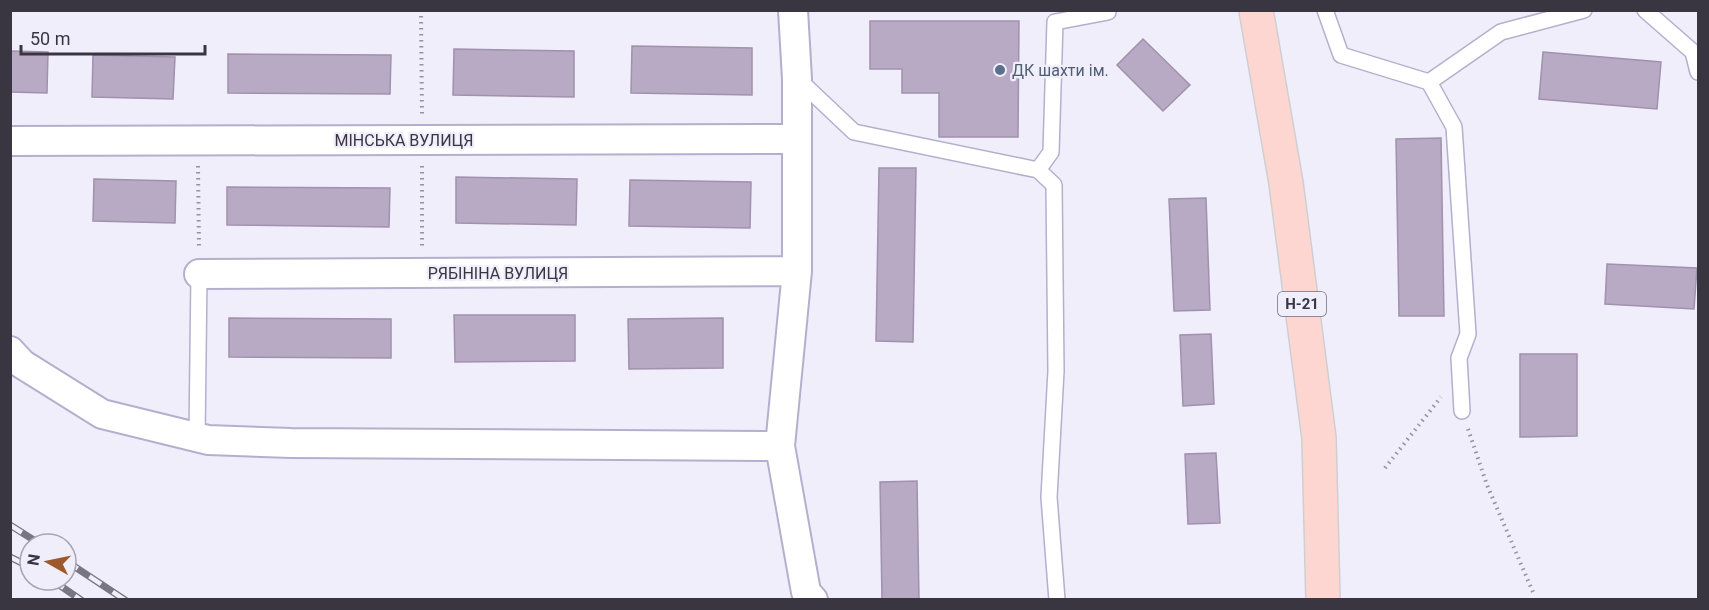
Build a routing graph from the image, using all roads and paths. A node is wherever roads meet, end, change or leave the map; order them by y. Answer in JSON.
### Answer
{"nodes":[{"id":1,"x":792,"y":10,"type":"edge"},
{"id":2,"x":1256,"y":10,"type":"edge"},
{"id":3,"x":1325,"y":10,"type":"edge"},
{"id":4,"x":1584,"y":10,"type":"edge"},
{"id":5,"x":1645,"y":10,"type":"edge"},
{"id":6,"x":1108,"y":12,"type":"dead end"},
{"id":7,"x":1698,"y":72,"type":"edge"},
{"id":8,"x":797,"y":79,"type":"junction"},
{"id":9,"x":1429,"y":82,"type":"junction"},
{"id":10,"x":797,"y":139,"type":"junction"},
{"id":11,"x":10,"y":141,"type":"edge"},
{"id":12,"x":198,"y":141,"type":"junction"},
{"id":13,"x":1038,"y":170,"type":"junction"},
{"id":14,"x":797,"y":271,"type":"junction"},
{"id":15,"x":199,"y":274,"type":"junction"},
{"id":16,"x":10,"y":351,"type":"edge"},
{"id":17,"x":1460,"y":373,"type":"junction"},
{"id":18,"x":1462,"y":411,"type":"joint"},
{"id":19,"x":197,"y":437,"type":"junction"},
{"id":20,"x":780,"y":446,"type":"junction"},
{"id":21,"x":1385,"y":468,"type":"dead end"},
{"id":22,"x":1533,"y":592,"type":"dead end"},
{"id":23,"x":813,"y":600,"type":"edge"},
{"id":24,"x":1057,"y":600,"type":"edge"},
{"id":25,"x":1323,"y":600,"type":"edge"}],
"edges":[{"from":1,"to":8,"type":"street"},
{"from":2,"to":25,"type":"main road","number":"Н-21"},
{"from":3,"to":9,"type":"lane"},
{"from":4,"to":9,"type":"lane"},
{"from":5,"to":7,"type":"lane"},
{"from":6,"to":13,"type":"lane"},
{"from":8,"to":10,"type":"street"},
{"from":8,"to":13,"type":"lane"},
{"from":9,"to":17,"type":"lane"},
{"from":10,"to":12,"type":"street","name":"МІНСЬКА ВУЛИЦЯ"},
{"from":10,"to":14,"type":"street"},
{"from":11,"to":12,"type":"street","name":"МІНСЬКА ВУЛИЦЯ"},
{"from":12,"to":15,"type":"path"},
{"from":13,"to":24,"type":"lane"},
{"from":14,"to":15,"type":"street","name":"РЯБІНІНА ВУЛИЦЯ"},
{"from":14,"to":20,"type":"street"},
{"from":15,"to":19,"type":"lane"},
{"from":16,"to":19,"type":"street"},
{"from":17,"to":18,"type":"lane"},
{"from":17,"to":21,"type":"path"},
{"from":18,"to":22,"type":"path"},
{"from":19,"to":20,"type":"street"},
{"from":20,"to":23,"type":"street"}]}
